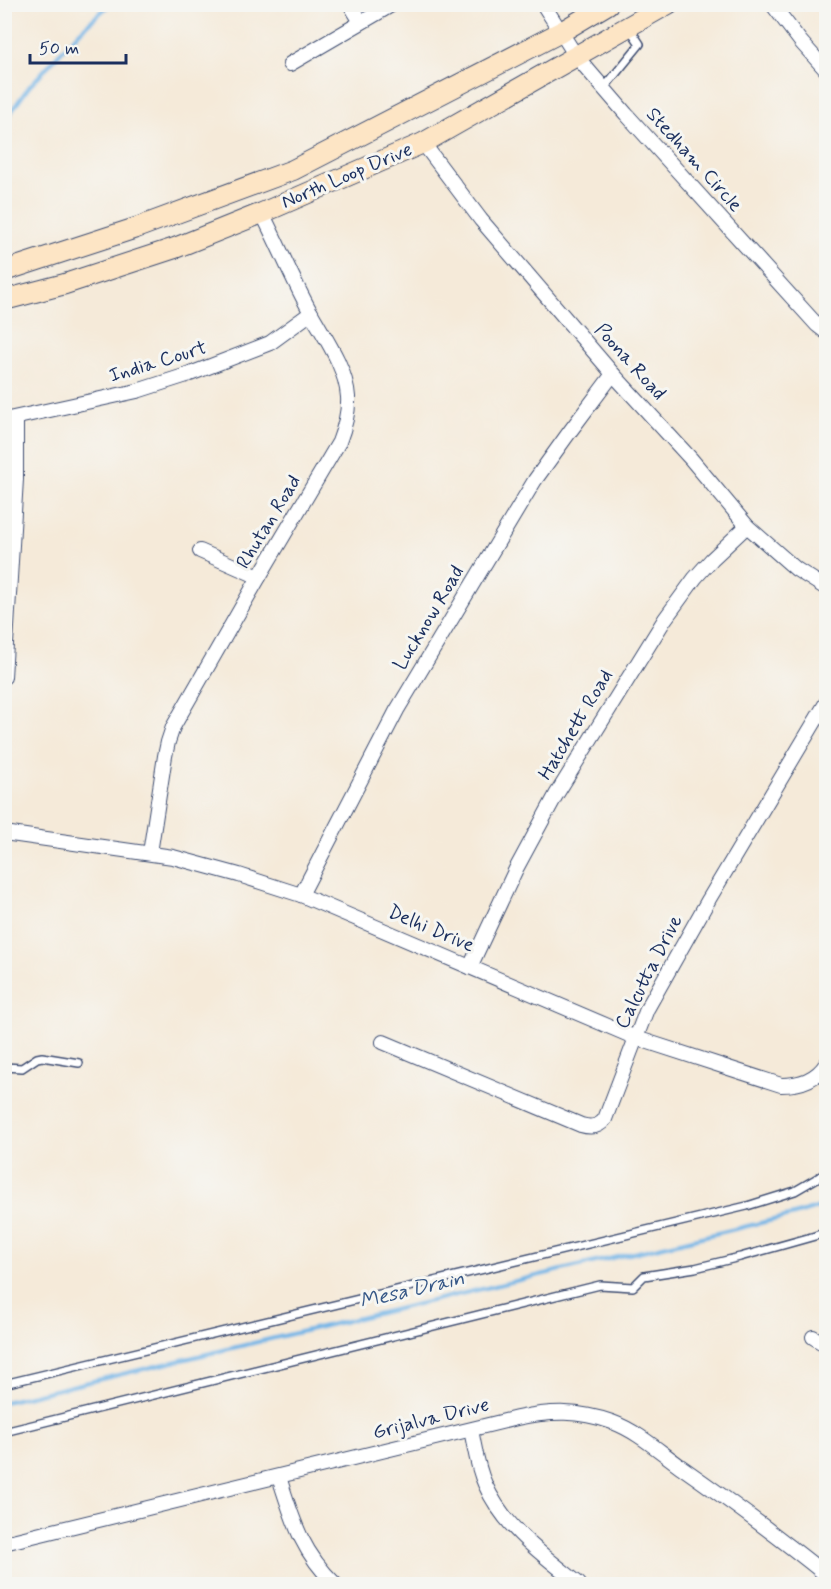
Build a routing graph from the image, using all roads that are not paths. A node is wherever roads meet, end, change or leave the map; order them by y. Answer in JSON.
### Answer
{"nodes":[{"id":1,"x":350,"y":4,"type":"edge"},
{"id":2,"x":393,"y":4,"type":"edge"},
{"id":3,"x":543,"y":4,"type":"edge"},
{"id":4,"x":608,"y":4,"type":"edge"},
{"id":5,"x":668,"y":4,"type":"edge"},
{"id":6,"x":772,"y":4,"type":"edge"},
{"id":7,"x":361,"y":22,"type":"junction"},
{"id":8,"x":628,"y":27,"type":"junction"},
{"id":9,"x":561,"y":32,"type":"junction"},
{"id":10,"x":576,"y":56,"type":"junction"},
{"id":11,"x":290,"y":64,"type":"dead end"},
{"id":12,"x":826,"y":70,"type":"edge"},
{"id":13,"x":604,"y":88,"type":"junction"},
{"id":14,"x":423,"y":143,"type":"junction"},
{"id":15,"x":262,"y":213,"type":"junction"},
{"id":16,"x":4,"y":271,"type":"edge"},
{"id":17,"x":4,"y":300,"type":"edge"},
{"id":18,"x":311,"y":313,"type":"junction"},
{"id":19,"x":826,"y":332,"type":"edge"},
{"id":20,"x":613,"y":374,"type":"junction"},
{"id":21,"x":10,"y":419,"type":"edge"},
{"id":22,"x":747,"y":526,"type":"junction"},
{"id":23,"x":200,"y":551,"type":"dead end"},
{"id":24,"x":259,"y":577,"type":"junction"},
{"id":25,"x":826,"y":588,"type":"edge"},
{"id":26,"x":5,"y":653,"type":"edge"},
{"id":27,"x":4,"y":677,"type":"edge"},
{"id":28,"x":826,"y":703,"type":"edge"},
{"id":29,"x":4,"y":833,"type":"edge"},
{"id":30,"x":150,"y":853,"type":"junction"},
{"id":31,"x":301,"y":895,"type":"junction"},
{"id":32,"x":470,"y":967,"type":"junction"},
{"id":33,"x":636,"y":1038,"type":"junction"},
{"id":34,"x":383,"y":1042,"type":"dead end"},
{"id":35,"x":79,"y":1063,"type":"dead end"},
{"id":36,"x":826,"y":1064,"type":"edge"},
{"id":37,"x":4,"y":1067,"type":"edge"},
{"id":38,"x":826,"y":1173,"type":"edge"},
{"id":39,"x":826,"y":1232,"type":"edge"},
{"id":40,"x":813,"y":1337,"type":"dead end"},
{"id":41,"x":826,"y":1345,"type":"edge"},
{"id":42,"x":4,"y":1384,"type":"edge"},
{"id":43,"x":471,"y":1430,"type":"junction"},
{"id":44,"x":4,"y":1432,"type":"edge"},
{"id":45,"x":279,"y":1476,"type":"junction"},
{"id":46,"x":4,"y":1543,"type":"edge"},
{"id":47,"x":826,"y":1575,"type":"edge"},
{"id":48,"x":335,"y":1584,"type":"edge"},
{"id":49,"x":579,"y":1584,"type":"edge"}],
"edges":[{"from":1,"to":7,"type":"street"},
{"from":2,"to":7,"type":"street"},
{"from":3,"to":9,"type":"street","name":"Stedham Circle"},
{"from":4,"to":9,"type":"main road","name":"North Loop Drive"},
{"from":5,"to":8,"type":"main road","name":"North Loop Drive"},
{"from":6,"to":12,"type":"street"},
{"from":7,"to":11,"type":"street"},
{"from":8,"to":10,"type":"main road","name":"North Loop Drive"},
{"from":8,"to":13,"type":"lane"},
{"from":9,"to":10,"type":"street","name":"Stedham Circle"},
{"from":9,"to":16,"type":"main road","name":"North Loop Drive"},
{"from":10,"to":13,"type":"street","name":"Stedham Circle"},
{"from":10,"to":14,"type":"main road","name":"North Loop Drive"},
{"from":13,"to":19,"type":"street","name":"Stedham Circle"},
{"from":14,"to":15,"type":"main road","name":"North Loop Drive"},
{"from":14,"to":20,"type":"street","name":"Poona Road"},
{"from":15,"to":17,"type":"main road","name":"North Loop Drive"},
{"from":15,"to":18,"type":"street","name":"Rhutan Road"},
{"from":18,"to":21,"type":"street","name":"India Court"},
{"from":18,"to":24,"type":"street","name":"Rhutan Road"},
{"from":20,"to":22,"type":"street","name":"Poona Road"},
{"from":20,"to":31,"type":"street","name":"Lucknow Road"},
{"from":21,"to":26,"type":"street"},
{"from":22,"to":25,"type":"street","name":"Poona Road"},
{"from":22,"to":32,"type":"street","name":"Hatchett Road"},
{"from":23,"to":24,"type":"street"},
{"from":24,"to":30,"type":"street","name":"Rhutan Road"},
{"from":26,"to":27,"type":"street"},
{"from":28,"to":33,"type":"street","name":"Calcutta Drive"},
{"from":29,"to":30,"type":"street","name":"Delhi Drive"},
{"from":30,"to":31,"type":"street","name":"Delhi Drive"},
{"from":31,"to":32,"type":"street","name":"Delhi Drive"},
{"from":32,"to":33,"type":"street","name":"Delhi Drive"},
{"from":33,"to":34,"type":"street","name":"Calcutta Drive"},
{"from":33,"to":36,"type":"street","name":"Delhi Drive"},
{"from":35,"to":37,"type":"lane"},
{"from":38,"to":42,"type":"lane"},
{"from":39,"to":44,"type":"lane"},
{"from":40,"to":41,"type":"street"},
{"from":43,"to":45,"type":"street","name":"Grijalva Drive"},
{"from":43,"to":47,"type":"street","name":"Grijalva Drive"},
{"from":43,"to":49,"type":"street"},
{"from":45,"to":46,"type":"street","name":"Grijalva Drive"},
{"from":45,"to":48,"type":"street"}]}
